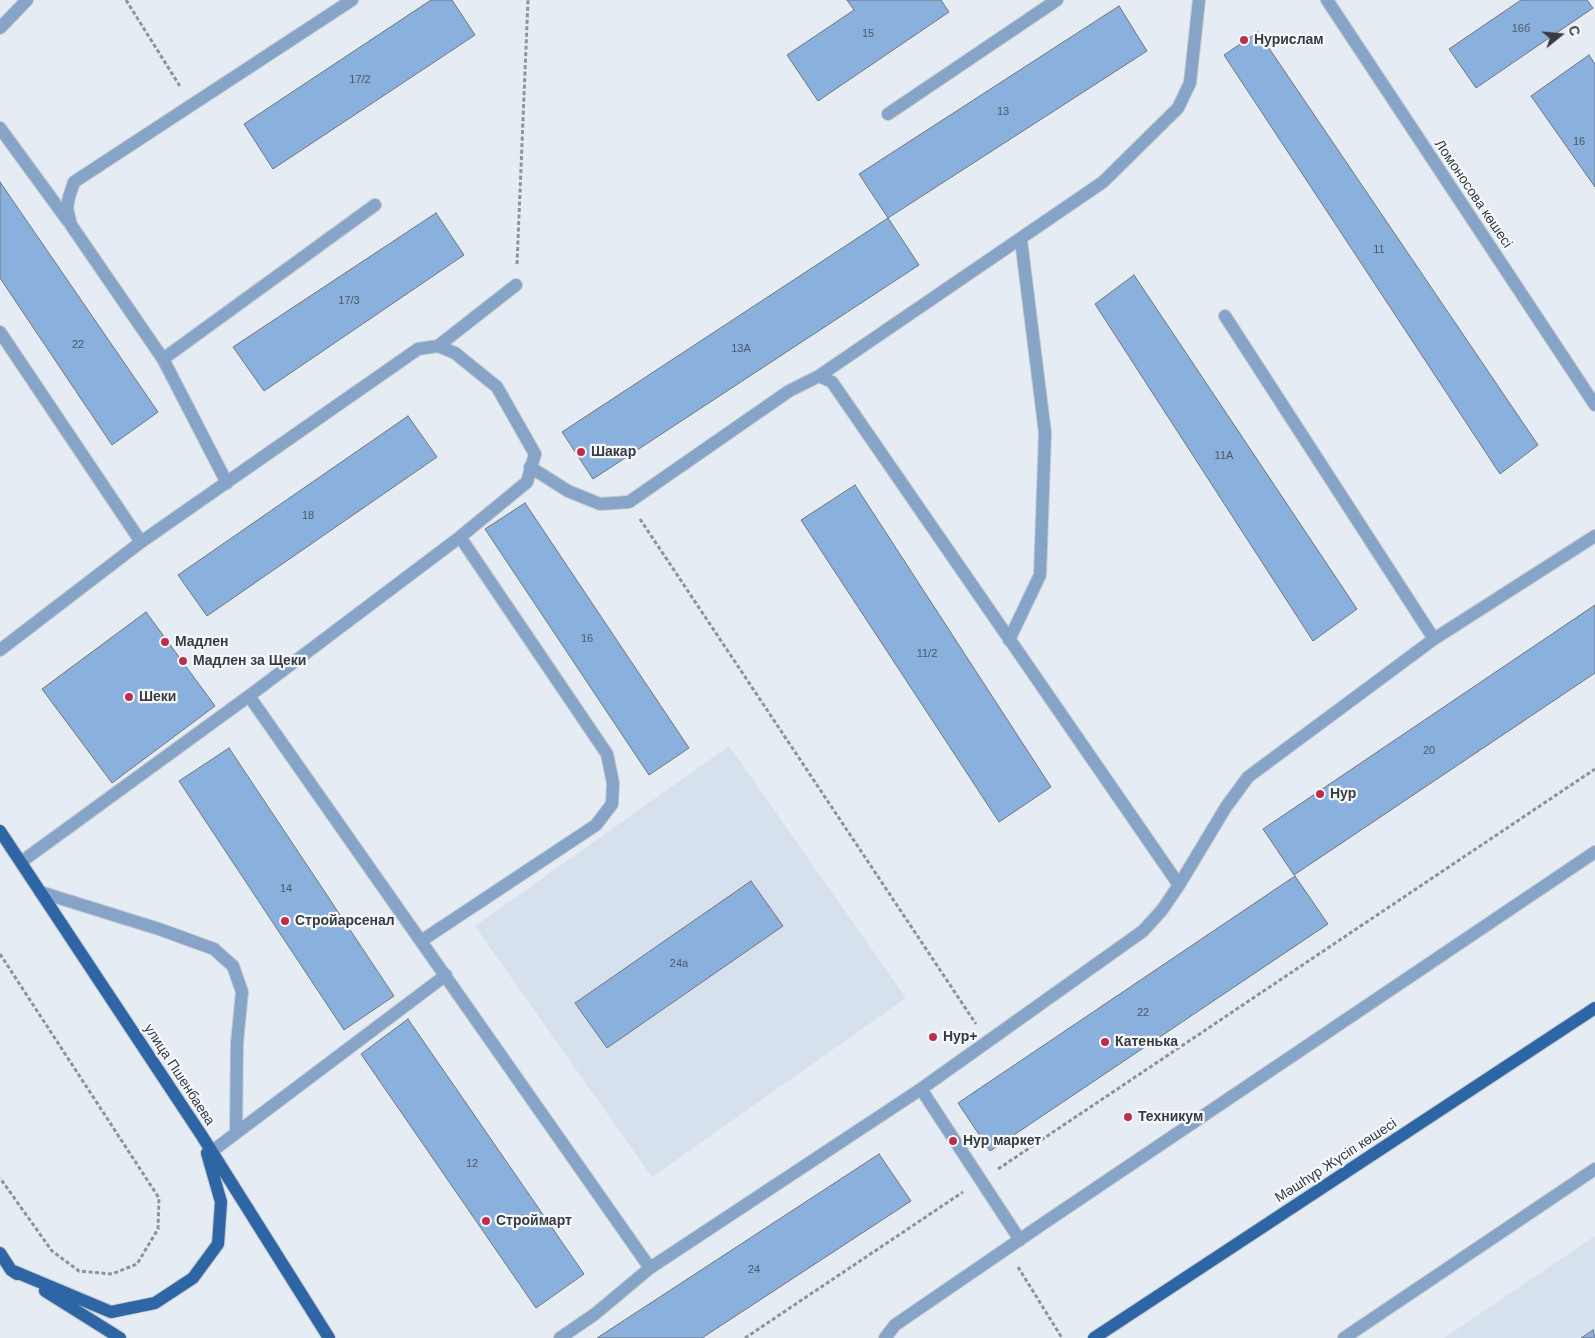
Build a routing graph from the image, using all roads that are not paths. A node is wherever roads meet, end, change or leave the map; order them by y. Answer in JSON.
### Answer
{"nodes":[{"id":1,"x":28,"y":0,"type":"edge"},
{"id":2,"x":352,"y":0,"type":"edge"},
{"id":3,"x":1057,"y":0,"type":"edge"},
{"id":4,"x":1199,"y":0,"type":"edge"},
{"id":5,"x":1327,"y":0,"type":"edge"},
{"id":6,"x":0,"y":28,"type":"edge"},
{"id":7,"x":888,"y":114,"type":"dead end"},
{"id":8,"x":0,"y":128,"type":"edge"},
{"id":9,"x":376,"y":205,"type":"dead end"},
{"id":10,"x":71,"y":225,"type":"junction"},
{"id":11,"x":1021,"y":240,"type":"junction"},
{"id":12,"x":516,"y":285,"type":"road end"},
{"id":13,"x":1225,"y":316,"type":"dead end"},
{"id":14,"x":0,"y":332,"type":"edge"},
{"id":15,"x":438,"y":346,"type":"junction"},
{"id":16,"x":163,"y":360,"type":"junction"},
{"id":17,"x":819,"y":376,"type":"junction"},
{"id":18,"x":1595,"y":405,"type":"edge"},
{"id":19,"x":530,"y":467,"type":"junction"},
{"id":20,"x":227,"y":483,"type":"junction"},
{"id":21,"x":1595,"y":536,"type":"edge"},
{"id":22,"x":460,"y":537,"type":"junction"},
{"id":23,"x":141,"y":542,"type":"junction"},
{"id":24,"x":1434,"y":639,"type":"junction"},
{"id":25,"x":1009,"y":640,"type":"junction"},
{"id":26,"x":0,"y":650,"type":"edge"},
{"id":27,"x":249,"y":696,"type":"junction"},
{"id":28,"x":0,"y":831,"type":"edge"},
{"id":29,"x":1595,"y":852,"type":"edge"},
{"id":30,"x":21,"y":862,"type":"junction"},
{"id":31,"x":1179,"y":885,"type":"junction"},
{"id":32,"x":40,"y":892,"type":"junction"},
{"id":33,"x":421,"y":941,"type":"junction"},
{"id":34,"x":446,"y":976,"type":"junction"},
{"id":35,"x":1595,"y":1008,"type":"edge"},
{"id":36,"x":921,"y":1089,"type":"junction"},
{"id":37,"x":236,"y":1133,"type":"junction"},
{"id":38,"x":202,"y":1136,"type":"junction"},
{"id":39,"x":212,"y":1152,"type":"junction"},
{"id":40,"x":1595,"y":1169,"type":"edge"},
{"id":41,"x":1020,"y":1240,"type":"junction"},
{"id":42,"x":0,"y":1253,"type":"edge"},
{"id":43,"x":650,"y":1268,"type":"junction"},
{"id":44,"x":11,"y":1270,"type":"junction"},
{"id":45,"x":120,"y":1338,"type":"edge"},
{"id":46,"x":329,"y":1338,"type":"edge"},
{"id":47,"x":560,"y":1338,"type":"edge"},
{"id":48,"x":885,"y":1338,"type":"edge"},
{"id":49,"x":1094,"y":1338,"type":"edge"},
{"id":50,"x":1344,"y":1338,"type":"edge"}],
"edges":[{"from":1,"to":6,"type":"street"},
{"from":2,"to":10,"type":"street"},
{"from":3,"to":7,"type":"street"},
{"from":4,"to":11,"type":"street"},
{"from":5,"to":18,"type":"street","name":"Ломоносова көшесі"},
{"from":8,"to":10,"type":"street"},
{"from":9,"to":16,"type":"street"},
{"from":10,"to":16,"type":"street"},
{"from":11,"to":17,"type":"street"},
{"from":11,"to":25,"type":"street"},
{"from":12,"to":15,"type":"street"},
{"from":13,"to":24,"type":"street"},
{"from":14,"to":23,"type":"street"},
{"from":15,"to":19,"type":"street"},
{"from":15,"to":20,"type":"street"},
{"from":16,"to":20,"type":"street"},
{"from":17,"to":19,"type":"street"},
{"from":17,"to":25,"type":"street"},
{"from":19,"to":22,"type":"street"},
{"from":20,"to":23,"type":"street"},
{"from":21,"to":24,"type":"street"},
{"from":22,"to":27,"type":"street"},
{"from":22,"to":33,"type":"street"},
{"from":23,"to":26,"type":"street"},
{"from":24,"to":31,"type":"street"},
{"from":25,"to":31,"type":"street"},
{"from":27,"to":30,"type":"street"},
{"from":27,"to":33,"type":"street"},
{"from":28,"to":30,"type":"main road","name":"улица Пшенбаева"},
{"from":29,"to":41,"type":"street"},
{"from":30,"to":32,"type":"main road","name":"улица Пшенбаева"},
{"from":31,"to":36,"type":"street"},
{"from":32,"to":37,"type":"street"},
{"from":32,"to":38,"type":"main road","name":"улица Пшенбаева"},
{"from":33,"to":34,"type":"street"},
{"from":34,"to":37,"type":"street"},
{"from":34,"to":43,"type":"street"},
{"from":35,"to":49,"type":"main road","name":"Мәшһүр Жүсіп көшесі"},
{"from":36,"to":41,"type":"street"},
{"from":36,"to":43,"type":"street"},
{"from":37,"to":39,"type":"street"},
{"from":38,"to":39,"type":"main road","name":"улица Пшенбаева"},
{"from":38,"to":44,"type":"main road"},
{"from":39,"to":46,"type":"main road","name":"улица Пшенбаева"},
{"from":40,"to":50,"type":"street"},
{"from":41,"to":48,"type":"street"},
{"from":42,"to":44,"type":"main road"},
{"from":43,"to":47,"type":"street"},
{"from":44,"to":45,"type":"main road"}]}
